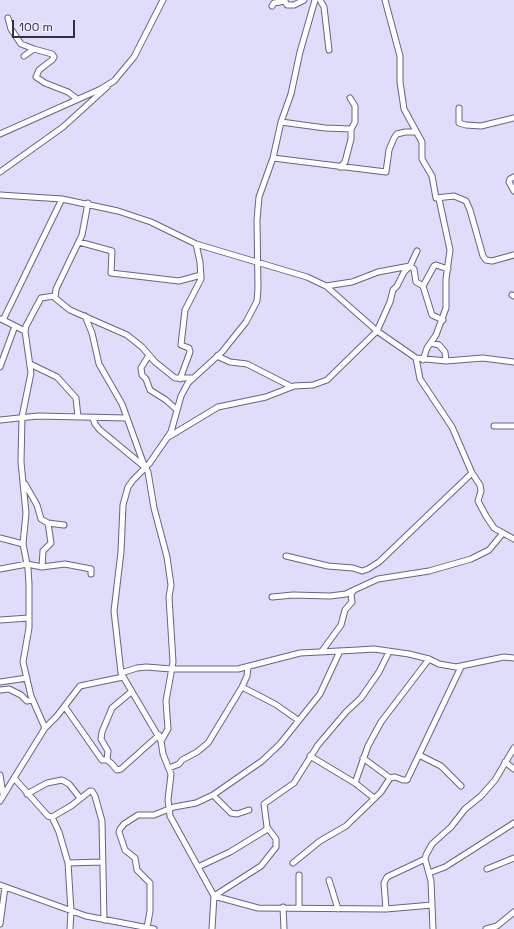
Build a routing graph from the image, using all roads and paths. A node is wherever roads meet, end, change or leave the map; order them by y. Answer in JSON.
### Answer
{"nodes":[{"id":1,"x":163,"y":0,"type":"edge"},
{"id":2,"x":304,"y":0,"type":"edge"},
{"id":3,"x":315,"y":0,"type":"edge"},
{"id":4,"x":320,"y":0,"type":"edge"},
{"id":5,"x":385,"y":0,"type":"edge"},
{"id":6,"x":272,"y":6,"type":"dead end"},
{"id":7,"x":8,"y":18,"type":"dead end"},
{"id":8,"x":34,"y":49,"type":"junction"},
{"id":9,"x":329,"y":50,"type":"dead end"},
{"id":10,"x":24,"y":56,"type":"dead end"},
{"id":11,"x":114,"y":81,"type":"junction"},
{"id":12,"x":350,"y":98,"type":"dead end"},
{"id":13,"x":77,"y":99,"type":"junction"},
{"id":14,"x":459,"y":108,"type":"dead end"},
{"id":15,"x":514,"y":118,"type":"edge"},
{"id":16,"x":282,"y":122,"type":"junction"},
{"id":17,"x":351,"y":129,"type":"junction"},
{"id":18,"x":416,"y":132,"type":"junction"},
{"id":19,"x":0,"y":134,"type":"edge"},
{"id":20,"x":273,"y":158,"type":"junction"},
{"id":21,"x":340,"y":166,"type":"junction"},
{"id":22,"x":0,"y":172,"type":"edge"},
{"id":23,"x":514,"y":177,"type":"edge"},
{"id":24,"x":514,"y":191,"type":"edge"},
{"id":25,"x":0,"y":196,"type":"edge"},
{"id":26,"x":62,"y":199,"type":"junction"},
{"id":27,"x":439,"y":199,"type":"junction"},
{"id":28,"x":88,"y":203,"type":"junction"},
{"id":29,"x":79,"y":242,"type":"junction"},
{"id":30,"x":196,"y":244,"type":"junction"},
{"id":31,"x":417,"y":251,"type":"dead end"},
{"id":32,"x":514,"y":255,"type":"edge"},
{"id":33,"x":257,"y":262,"type":"junction"},
{"id":34,"x":410,"y":266,"type":"junction"},
{"id":35,"x":448,"y":268,"type":"junction"},
{"id":36,"x":202,"y":275,"type":"junction"},
{"id":37,"x":326,"y":286,"type":"junction"},
{"id":38,"x":423,"y":286,"type":"junction"},
{"id":39,"x":54,"y":296,"type":"junction"},
{"id":40,"x":85,"y":316,"type":"junction"},
{"id":41,"x":1,"y":319,"type":"edge"},
{"id":42,"x":443,"y":320,"type":"junction"},
{"id":43,"x":15,"y":326,"type":"junction"},
{"id":44,"x":25,"y":331,"type":"junction"},
{"id":45,"x":377,"y":331,"type":"junction"},
{"id":46,"x":431,"y":344,"type":"junction"},
{"id":47,"x":149,"y":356,"type":"junction"},
{"id":48,"x":217,"y":356,"type":"junction"},
{"id":49,"x":416,"y":358,"type":"junction"},
{"id":50,"x":423,"y":360,"type":"junction"},
{"id":51,"x":446,"y":361,"type":"junction"},
{"id":52,"x":514,"y":362,"type":"edge"},
{"id":53,"x":30,"y":364,"type":"junction"},
{"id":54,"x":0,"y":367,"type":"edge"},
{"id":55,"x":192,"y":378,"type":"junction"},
{"id":56,"x":180,"y":379,"type":"junction"},
{"id":57,"x":292,"y":388,"type":"junction"},
{"id":58,"x":177,"y":410,"type":"junction"},
{"id":59,"x":22,"y":417,"type":"junction"},
{"id":60,"x":78,"y":417,"type":"junction"},
{"id":61,"x":93,"y":418,"type":"junction"},
{"id":62,"x":126,"y":418,"type":"junction"},
{"id":63,"x":0,"y":420,"type":"edge"},
{"id":64,"x":494,"y":426,"type":"dead end"},
{"id":65,"x":514,"y":426,"type":"edge"},
{"id":66,"x":167,"y":437,"type":"junction"},
{"id":67,"x":146,"y":468,"type":"junction"},
{"id":68,"x":472,"y":473,"type":"junction"},
{"id":69,"x":24,"y":482,"type":"junction"},
{"id":70,"x":48,"y":523,"type":"junction"},
{"id":71,"x":64,"y":525,"type":"dead end"},
{"id":72,"x":503,"y":533,"type":"junction"},
{"id":73,"x":0,"y":538,"type":"edge"},
{"id":74,"x":514,"y":539,"type":"edge"},
{"id":75,"x":23,"y":544,"type":"junction"},
{"id":76,"x":286,"y":556,"type":"dead end"},
{"id":77,"x":27,"y":564,"type":"junction"},
{"id":78,"x":42,"y":567,"type":"junction"},
{"id":79,"x":0,"y":569,"type":"edge"},
{"id":80,"x":91,"y":574,"type":"dead end"},
{"id":81,"x":354,"y":590,"type":"junction"},
{"id":82,"x":272,"y":597,"type":"dead end"},
{"id":83,"x":29,"y":618,"type":"junction"},
{"id":84,"x":0,"y":620,"type":"edge"},
{"id":85,"x":340,"y":651,"type":"junction"},
{"id":86,"x":322,"y":652,"type":"junction"},
{"id":87,"x":389,"y":652,"type":"junction"},
{"id":88,"x":514,"y":658,"type":"edge"},
{"id":89,"x":429,"y":659,"type":"junction"},
{"id":90,"x":248,"y":667,"type":"junction"},
{"id":91,"x":461,"y":667,"type":"junction"},
{"id":92,"x":172,"y":670,"type":"junction"},
{"id":93,"x":122,"y":675,"type":"junction"},
{"id":94,"x":26,"y":678,"type":"junction"},
{"id":95,"x":0,"y":682,"type":"edge"},
{"id":96,"x":242,"y":687,"type":"junction"},
{"id":97,"x":0,"y":690,"type":"edge"},
{"id":98,"x":131,"y":692,"type":"junction"},
{"id":99,"x":33,"y":700,"type":"junction"},
{"id":100,"x":65,"y":707,"type":"junction"},
{"id":101,"x":298,"y":720,"type":"junction"},
{"id":102,"x":45,"y":728,"type":"junction"},
{"id":103,"x":159,"y":735,"type":"junction"},
{"id":104,"x":161,"y":741,"type":"junction"},
{"id":105,"x":514,"y":748,"type":"edge"},
{"id":106,"x":419,"y":755,"type":"junction"},
{"id":107,"x":310,"y":756,"type":"junction"},
{"id":108,"x":364,"y":758,"type":"junction"},
{"id":109,"x":107,"y":760,"type":"junction"},
{"id":110,"x":505,"y":762,"type":"junction"},
{"id":111,"x":169,"y":768,"type":"junction"},
{"id":112,"x":514,"y":769,"type":"edge"},
{"id":113,"x":0,"y":775,"type":"edge"},
{"id":114,"x":14,"y":778,"type":"junction"},
{"id":115,"x":390,"y":778,"type":"junction"},
{"id":116,"x":355,"y":783,"type":"junction"},
{"id":117,"x":461,"y":786,"type":"dead end"},
{"id":118,"x":3,"y":794,"type":"junction"},
{"id":119,"x":27,"y":794,"type":"junction"},
{"id":120,"x":213,"y":795,"type":"junction"},
{"id":121,"x":80,"y":798,"type":"junction"},
{"id":122,"x":374,"y":798,"type":"junction"},
{"id":123,"x":0,"y":801,"type":"edge"},
{"id":124,"x":169,"y":809,"type":"junction"},
{"id":125,"x":249,"y":810,"type":"dead end"},
{"id":126,"x":52,"y":817,"type":"junction"},
{"id":127,"x":514,"y":823,"type":"edge"},
{"id":128,"x":267,"y":827,"type":"junction"},
{"id":129,"x":514,"y":858,"type":"edge"},
{"id":130,"x":425,"y":859,"type":"junction"},
{"id":131,"x":102,"y":862,"type":"junction"},
{"id":132,"x":68,"y":863,"type":"junction"},
{"id":133,"x":292,"y":863,"type":"dead end"},
{"id":134,"x":198,"y":867,"type":"junction"},
{"id":135,"x":487,"y":869,"type":"dead end"},
{"id":136,"x":429,"y":873,"type":"junction"},
{"id":137,"x":299,"y":875,"type":"dead end"},
{"id":138,"x":329,"y":880,"type":"dead end"},
{"id":139,"x":3,"y":886,"type":"edge"},
{"id":140,"x":214,"y":896,"type":"junction"},
{"id":141,"x":432,"y":905,"type":"junction"},
{"id":142,"x":283,"y":907,"type":"junction"},
{"id":143,"x":299,"y":907,"type":"junction"},
{"id":144,"x":338,"y":908,"type":"junction"},
{"id":145,"x":386,"y":909,"type":"junction"},
{"id":146,"x":71,"y":911,"type":"junction"},
{"id":147,"x":514,"y":912,"type":"edge"},
{"id":148,"x":104,"y":920,"type":"junction"},
{"id":149,"x":0,"y":924,"type":"edge"},
{"id":150,"x":138,"y":928,"type":"edge"},
{"id":151,"x":147,"y":928,"type":"junction"},
{"id":152,"x":70,"y":929,"type":"edge"},
{"id":153,"x":154,"y":929,"type":"edge"},
{"id":154,"x":212,"y":929,"type":"edge"},
{"id":155,"x":284,"y":929,"type":"edge"},
{"id":156,"x":433,"y":929,"type":"edge"},
{"id":157,"x":486,"y":929,"type":"edge"}],
"edges":[{"from":1,"to":11,"type":"street"},
{"from":2,"to":6,"type":"street"},
{"from":3,"to":16,"type":"street"},
{"from":4,"to":9,"type":"street"},
{"from":5,"to":18,"type":"street"},
{"from":7,"to":8,"type":"street"},
{"from":8,"to":10,"type":"street"},
{"from":8,"to":13,"type":"street"},
{"from":11,"to":13,"type":"street"},
{"from":11,"to":22,"type":"street"},
{"from":12,"to":17,"type":"street"},
{"from":13,"to":19,"type":"street"},
{"from":14,"to":15,"type":"street"},
{"from":16,"to":17,"type":"street"},
{"from":16,"to":20,"type":"street"},
{"from":17,"to":21,"type":"street"},
{"from":18,"to":21,"type":"street"},
{"from":18,"to":27,"type":"street"},
{"from":20,"to":21,"type":"street"},
{"from":20,"to":33,"type":"street"},
{"from":23,"to":24,"type":"street"},
{"from":25,"to":26,"type":"street"},
{"from":26,"to":28,"type":"street"},
{"from":26,"to":41,"type":"street"},
{"from":27,"to":32,"type":"street"},
{"from":27,"to":35,"type":"street"},
{"from":28,"to":29,"type":"street"},
{"from":28,"to":30,"type":"street"},
{"from":29,"to":36,"type":"street"},
{"from":29,"to":39,"type":"street"},
{"from":30,"to":33,"type":"street"},
{"from":30,"to":36,"type":"street"},
{"from":31,"to":34,"type":"street"},
{"from":33,"to":37,"type":"street"},
{"from":33,"to":48,"type":"street"},
{"from":34,"to":37,"type":"street"},
{"from":34,"to":38,"type":"street"},
{"from":34,"to":45,"type":"street"},
{"from":35,"to":38,"type":"street"},
{"from":35,"to":42,"type":"street"},
{"from":36,"to":56,"type":"street"},
{"from":37,"to":45,"type":"street"},
{"from":38,"to":42,"type":"street"},
{"from":39,"to":40,"type":"street"},
{"from":39,"to":44,"type":"street"},
{"from":40,"to":47,"type":"street"},
{"from":40,"to":62,"type":"street"},
{"from":41,"to":43,"type":"street"},
{"from":42,"to":46,"type":"street"},
{"from":43,"to":44,"type":"street"},
{"from":43,"to":54,"type":"street"},
{"from":44,"to":53,"type":"street"},
{"from":45,"to":49,"type":"street"},
{"from":45,"to":57,"type":"street"},
{"from":46,"to":50,"type":"street"},
{"from":46,"to":51,"type":"street"},
{"from":47,"to":56,"type":"street"},
{"from":47,"to":58,"type":"street"},
{"from":48,"to":55,"type":"street"},
{"from":48,"to":57,"type":"street"},
{"from":49,"to":50,"type":"street"},
{"from":49,"to":68,"type":"street"},
{"from":50,"to":51,"type":"street"},
{"from":51,"to":52,"type":"street"},
{"from":53,"to":59,"type":"street"},
{"from":53,"to":60,"type":"street"},
{"from":55,"to":56,"type":"street"},
{"from":55,"to":58,"type":"street"},
{"from":57,"to":66,"type":"street"},
{"from":58,"to":66,"type":"street"},
{"from":59,"to":60,"type":"street"},
{"from":59,"to":63,"type":"street"},
{"from":59,"to":69,"type":"street"},
{"from":60,"to":61,"type":"street"},
{"from":61,"to":62,"type":"street"},
{"from":61,"to":67,"type":"street"},
{"from":62,"to":67,"type":"street"},
{"from":64,"to":65,"type":"street"},
{"from":66,"to":67,"type":"street"},
{"from":67,"to":92,"type":"street"},
{"from":67,"to":93,"type":"street"},
{"from":68,"to":72,"type":"street"},
{"from":68,"to":76,"type":"street"},
{"from":69,"to":70,"type":"street"},
{"from":69,"to":75,"type":"street"},
{"from":70,"to":71,"type":"street"},
{"from":70,"to":78,"type":"street"},
{"from":72,"to":74,"type":"street"},
{"from":72,"to":81,"type":"street"},
{"from":73,"to":75,"type":"street"},
{"from":75,"to":77,"type":"street"},
{"from":77,"to":78,"type":"street"},
{"from":77,"to":79,"type":"street"},
{"from":77,"to":83,"type":"street"},
{"from":78,"to":80,"type":"street"},
{"from":81,"to":82,"type":"street"},
{"from":81,"to":86,"type":"street"},
{"from":83,"to":84,"type":"street"},
{"from":83,"to":94,"type":"street"},
{"from":85,"to":86,"type":"street"},
{"from":85,"to":87,"type":"street"},
{"from":85,"to":101,"type":"street"},
{"from":86,"to":90,"type":"street"},
{"from":87,"to":89,"type":"street"},
{"from":87,"to":107,"type":"street"},
{"from":88,"to":91,"type":"street"},
{"from":89,"to":91,"type":"street"},
{"from":89,"to":108,"type":"street"},
{"from":90,"to":92,"type":"street"},
{"from":90,"to":96,"type":"street"},
{"from":91,"to":106,"type":"street"},
{"from":92,"to":93,"type":"street"},
{"from":92,"to":104,"type":"street"},
{"from":93,"to":98,"type":"street"},
{"from":93,"to":100,"type":"street"},
{"from":94,"to":95,"type":"street"},
{"from":94,"to":99,"type":"street"},
{"from":96,"to":101,"type":"street"},
{"from":96,"to":111,"type":"street"},
{"from":97,"to":99,"type":"street"},
{"from":98,"to":103,"type":"street"},
{"from":98,"to":109,"type":"street"},
{"from":99,"to":102,"type":"street"},
{"from":100,"to":102,"type":"street"},
{"from":100,"to":109,"type":"street"},
{"from":101,"to":120,"type":"street"},
{"from":102,"to":114,"type":"street"},
{"from":103,"to":104,"type":"street"},
{"from":103,"to":109,"type":"street"},
{"from":104,"to":111,"type":"street"},
{"from":105,"to":110,"type":"street"},
{"from":106,"to":115,"type":"street"},
{"from":106,"to":117,"type":"street"},
{"from":107,"to":116,"type":"street"},
{"from":107,"to":128,"type":"street"},
{"from":108,"to":115,"type":"street"},
{"from":108,"to":116,"type":"street"},
{"from":110,"to":112,"type":"street"},
{"from":110,"to":130,"type":"street"},
{"from":111,"to":124,"type":"street"},
{"from":113,"to":118,"type":"street"},
{"from":114,"to":118,"type":"street"},
{"from":114,"to":119,"type":"street"},
{"from":115,"to":122,"type":"street"},
{"from":116,"to":122,"type":"street"},
{"from":118,"to":123,"type":"street"},
{"from":119,"to":121,"type":"street"},
{"from":119,"to":126,"type":"street"},
{"from":120,"to":124,"type":"street"},
{"from":120,"to":125,"type":"street"},
{"from":121,"to":126,"type":"street"},
{"from":121,"to":131,"type":"street"},
{"from":122,"to":133,"type":"street"},
{"from":124,"to":134,"type":"street"},
{"from":124,"to":151,"type":"street"},
{"from":126,"to":132,"type":"street"},
{"from":127,"to":136,"type":"street"},
{"from":128,"to":134,"type":"street"},
{"from":128,"to":140,"type":"street"},
{"from":129,"to":135,"type":"street"},
{"from":130,"to":136,"type":"street"},
{"from":130,"to":145,"type":"street"},
{"from":131,"to":132,"type":"street"},
{"from":131,"to":148,"type":"street"},
{"from":132,"to":146,"type":"street"},
{"from":134,"to":140,"type":"street"},
{"from":136,"to":141,"type":"street"},
{"from":137,"to":143,"type":"street"},
{"from":138,"to":144,"type":"street"},
{"from":139,"to":146,"type":"street"},
{"from":139,"to":149,"type":"street"},
{"from":140,"to":142,"type":"street"},
{"from":140,"to":154,"type":"street"},
{"from":141,"to":145,"type":"street"},
{"from":141,"to":156,"type":"street"},
{"from":142,"to":143,"type":"street"},
{"from":142,"to":155,"type":"street"},
{"from":143,"to":144,"type":"street"},
{"from":144,"to":145,"type":"street"},
{"from":146,"to":148,"type":"street"},
{"from":146,"to":152,"type":"street"},
{"from":147,"to":157,"type":"street"},
{"from":148,"to":150,"type":"street"},
{"from":150,"to":151,"type":"street"},
{"from":151,"to":153,"type":"street"}]}
